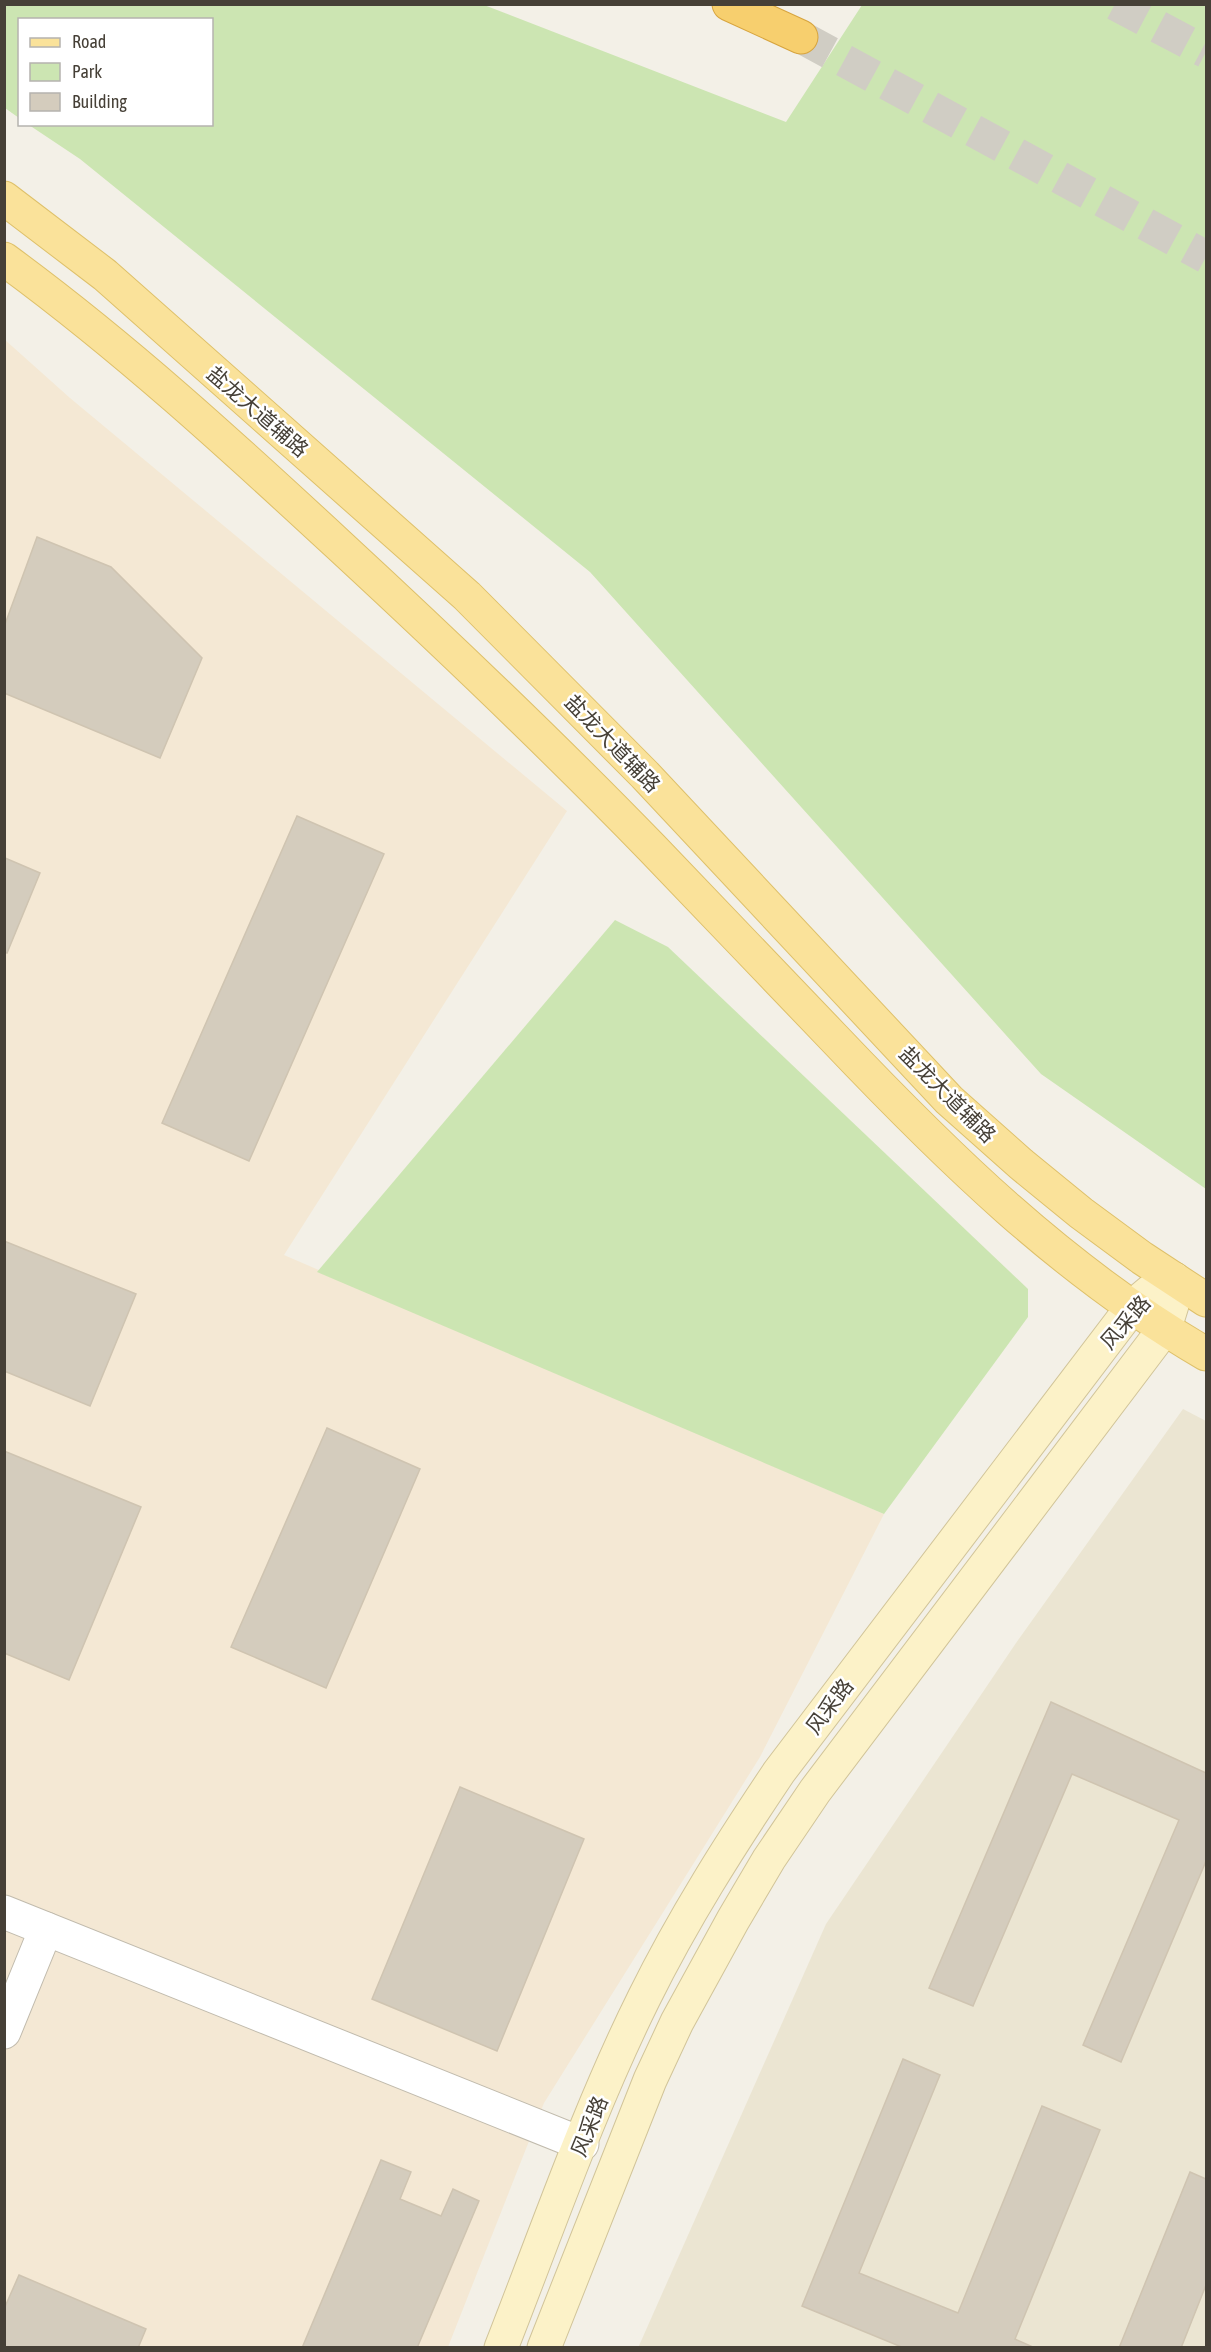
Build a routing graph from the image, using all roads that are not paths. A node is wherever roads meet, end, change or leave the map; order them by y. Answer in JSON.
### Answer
{"nodes":[{"id":1,"x":729,"y":4,"type":"edge"},
{"id":2,"x":801,"y":37,"type":"tunnel mouth"},
{"id":3,"x":4,"y":198,"type":"edge"},
{"id":4,"x":4,"y":259,"type":"edge"},
{"id":5,"x":1174,"y":1279,"type":"junction"},
{"id":6,"x":1206,"y":1300,"type":"edge"},
{"id":7,"x":1133,"y":1306,"type":"junction"},
{"id":8,"x":1165,"y":1328,"type":"junction"},
{"id":9,"x":1206,"y":1354,"type":"edge"},
{"id":10,"x":4,"y":1912,"type":"edge"},
{"id":11,"x":46,"y":1929,"type":"junction"},
{"id":12,"x":4,"y":2032,"type":"edge"},
{"id":13,"x":582,"y":2144,"type":"junction"},
{"id":14,"x":501,"y":2348,"type":"edge"},
{"id":15,"x":544,"y":2348,"type":"edge"}],
"edges":[{"from":1,"to":2,"type":"highway"},
{"from":3,"to":5,"type":"main road","name":"盐龙大道辅路"},
{"from":4,"to":7,"type":"main road","name":"盐龙大道辅路"},
{"from":5,"to":6,"type":"main road","name":"盐龙大道辅路"},
{"from":5,"to":7,"type":"street","name":"风采路"},
{"from":5,"to":8,"type":"street","name":"风采路"},
{"from":7,"to":8,"type":"main road","name":"盐龙大道辅路"},
{"from":7,"to":13,"type":"street","name":"风采路"},
{"from":8,"to":9,"type":"main road","name":"盐龙大道辅路"},
{"from":8,"to":15,"type":"street","name":"风采路"},
{"from":10,"to":11,"type":"street"},
{"from":11,"to":12,"type":"street"},
{"from":11,"to":13,"type":"street"},
{"from":13,"to":14,"type":"street","name":"风采路"}]}
